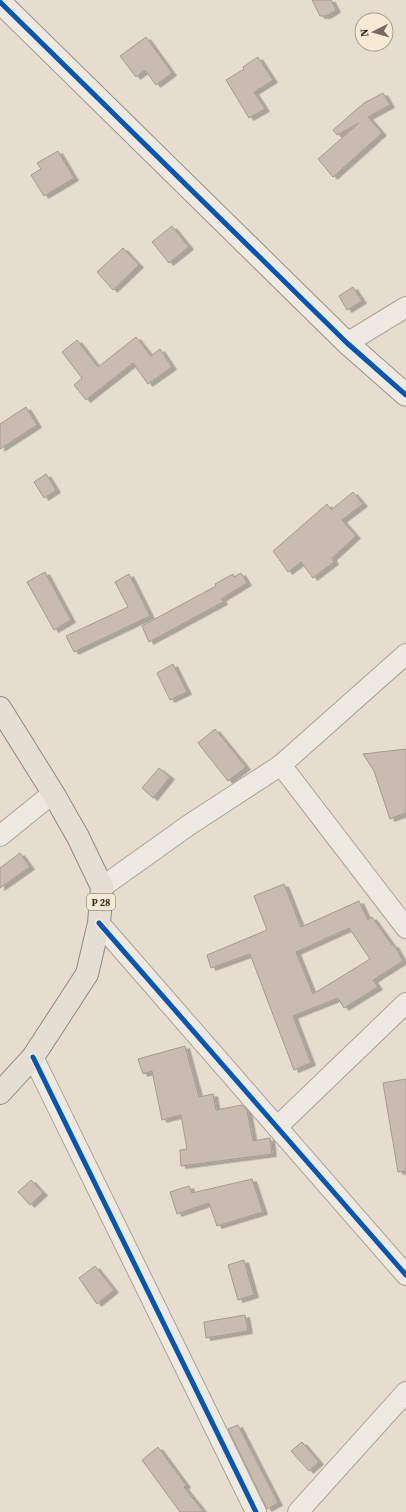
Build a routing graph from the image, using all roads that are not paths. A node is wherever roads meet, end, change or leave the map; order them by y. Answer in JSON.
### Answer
{"nodes":[{"id":1,"x":0,"y":2,"type":"edge"},
{"id":2,"x":406,"y":307,"type":"edge"},
{"id":3,"x":347,"y":343,"type":"junction"},
{"id":4,"x":406,"y":394,"type":"edge"},
{"id":5,"x":406,"y":654,"type":"edge"},
{"id":6,"x":0,"y":708,"type":"edge"},
{"id":7,"x":281,"y":765,"type":"junction"},
{"id":8,"x":53,"y":793,"type":"junction"},
{"id":9,"x":0,"y":836,"type":"edge"},
{"id":10,"x":102,"y":887,"type":"junction"},
{"id":11,"x":99,"y":923,"type":"junction"},
{"id":12,"x":406,"y":928,"type":"edge"},
{"id":13,"x":406,"y":1003,"type":"edge"},
{"id":14,"x":32,"y":1057,"type":"junction"},
{"id":15,"x":0,"y":1093,"type":"edge"},
{"id":16,"x":277,"y":1127,"type":"junction"},
{"id":17,"x":406,"y":1275,"type":"edge"},
{"id":18,"x":406,"y":1392,"type":"edge"},
{"id":19,"x":256,"y":1512,"type":"edge"},
{"id":20,"x":298,"y":1512,"type":"edge"}],
"edges":[{"from":1,"to":3,"type":"street"},
{"from":2,"to":3,"type":"street"},
{"from":3,"to":4,"type":"street"},
{"from":5,"to":7,"type":"street"},
{"from":6,"to":8,"type":"main road","number":"P 28"},
{"from":7,"to":10,"type":"street"},
{"from":7,"to":12,"type":"street"},
{"from":8,"to":9,"type":"street"},
{"from":8,"to":10,"type":"main road","number":"P 28"},
{"from":10,"to":11,"type":"main road","number":"P 28"},
{"from":11,"to":14,"type":"main road","number":"P 28"},
{"from":11,"to":16,"type":"street"},
{"from":13,"to":16,"type":"street"},
{"from":14,"to":15,"type":"main road","number":"P 28"},
{"from":14,"to":19,"type":"street"},
{"from":16,"to":17,"type":"street"},
{"from":18,"to":20,"type":"street"}]}
